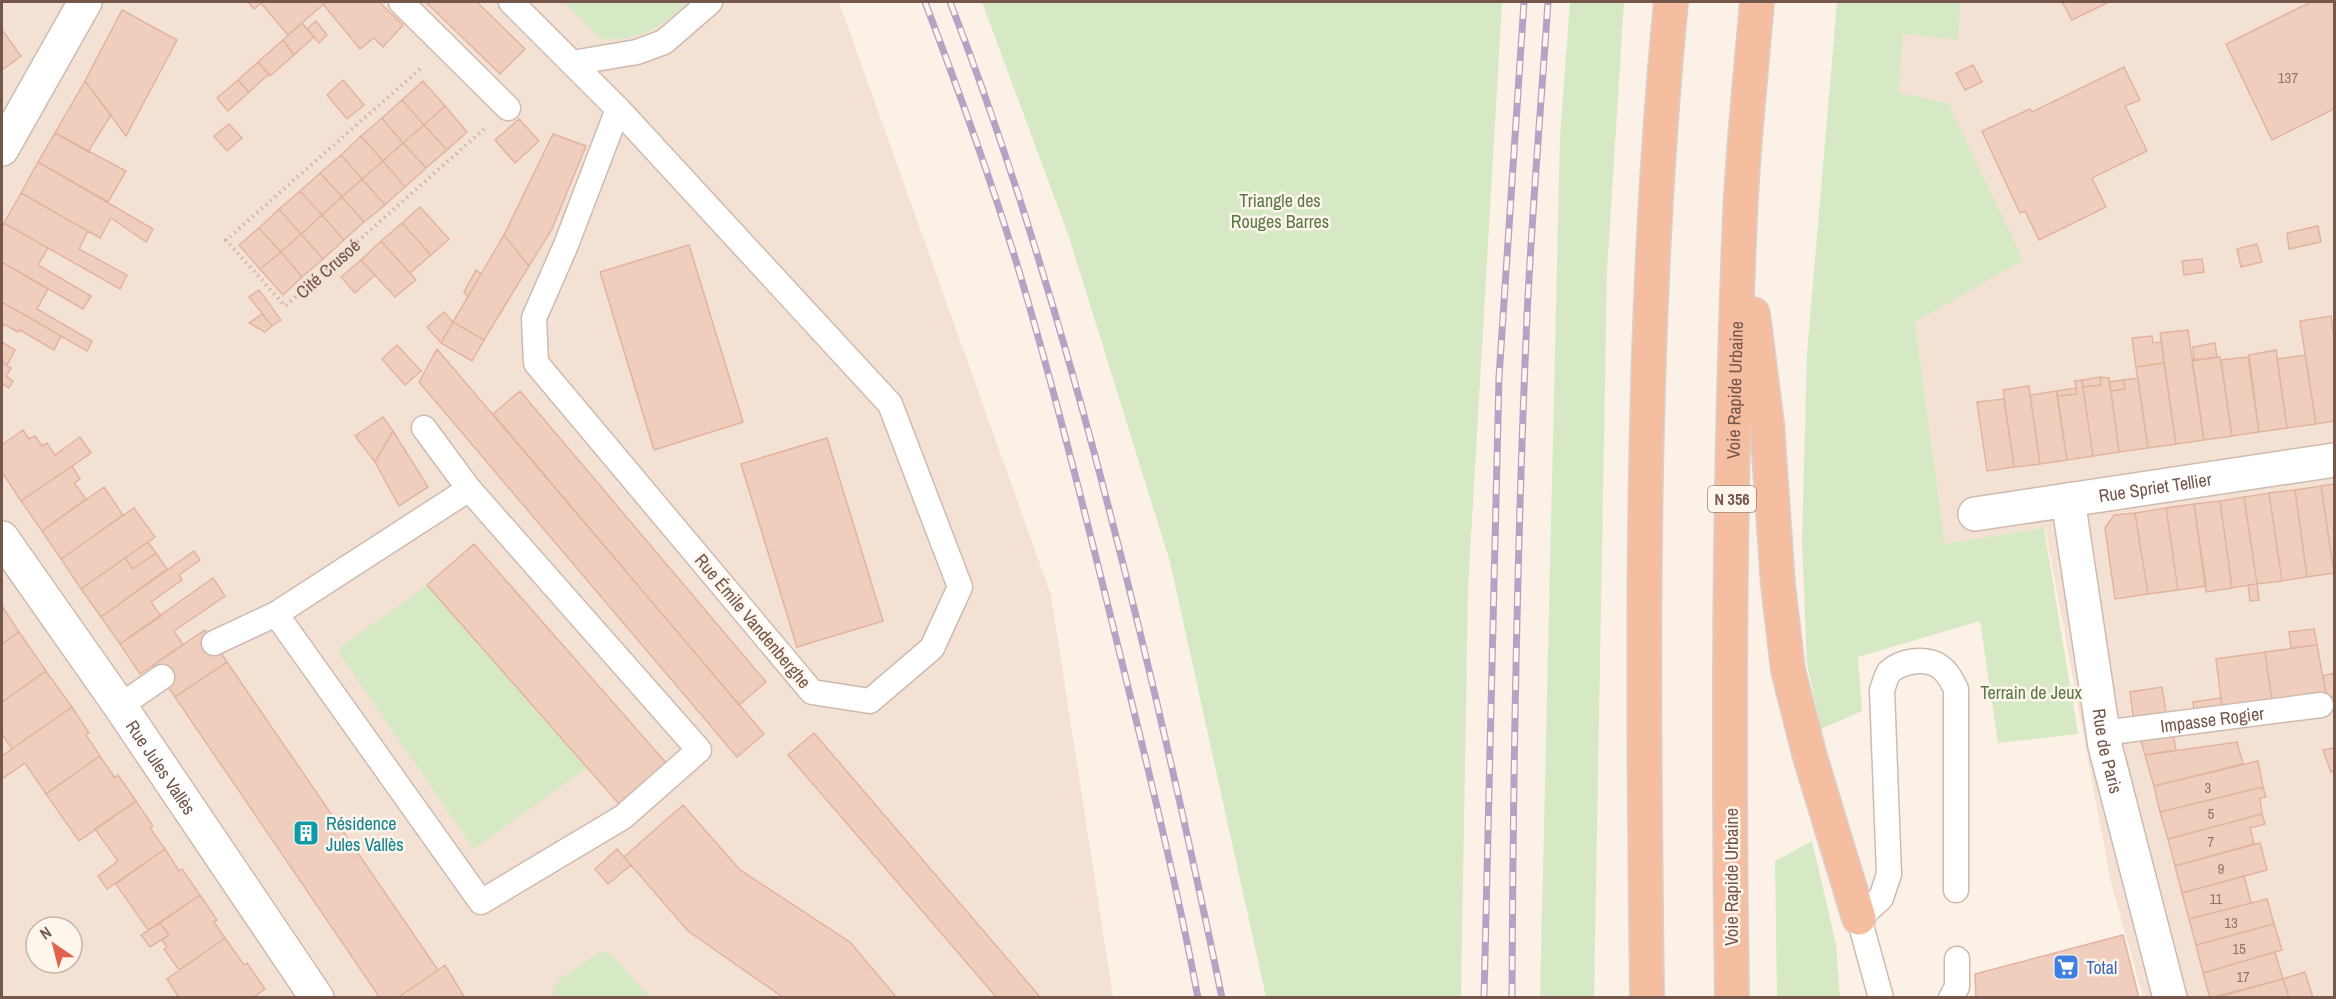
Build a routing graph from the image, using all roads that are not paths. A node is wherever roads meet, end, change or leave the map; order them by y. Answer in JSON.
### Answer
{"nodes":[{"id":1,"x":85,"y":2,"type":"edge"},
{"id":2,"x":401,"y":2,"type":"edge"},
{"id":3,"x":511,"y":2,"type":"edge"},
{"id":4,"x":710,"y":2,"type":"edge"},
{"id":5,"x":1671,"y":2,"type":"edge"},
{"id":6,"x":1757,"y":2,"type":"edge"},
{"id":7,"x":572,"y":63,"type":"junction"},
{"id":8,"x":508,"y":108,"type":"road end"},
{"id":9,"x":618,"y":109,"type":"junction"},
{"id":10,"x":2,"y":149,"type":"edge"},
{"id":11,"x":1740,"y":214,"type":"junction"},
{"id":12,"x":424,"y":428,"type":"dead end"},
{"id":13,"x":2334,"y":460,"type":"edge"},
{"id":14,"x":469,"y":489,"type":"junction"},
{"id":15,"x":2068,"y":500,"type":"junction"},
{"id":16,"x":1975,"y":514,"type":"dead end"},
{"id":17,"x":2,"y":538,"type":"edge"},
{"id":18,"x":276,"y":615,"type":"junction"},
{"id":19,"x":214,"y":643,"type":"dead end"},
{"id":20,"x":162,"y":677,"type":"dead end"},
{"id":21,"x":2321,"y":705,"type":"dead end"},
{"id":22,"x":120,"y":706,"type":"junction"},
{"id":23,"x":2103,"y":733,"type":"junction"},
{"id":24,"x":1956,"y":890,"type":"dead end"},
{"id":25,"x":1858,"y":918,"type":"junction"},
{"id":26,"x":1958,"y":959,"type":"dead end"},
{"id":27,"x":317,"y":998,"type":"edge"},
{"id":28,"x":1647,"y":998,"type":"edge"},
{"id":29,"x":1732,"y":998,"type":"edge"},
{"id":30,"x":1881,"y":998,"type":"edge"},
{"id":31,"x":1952,"y":998,"type":"edge"},
{"id":32,"x":2170,"y":998,"type":"edge"}],
"edges":[{"from":1,"to":10,"type":"street"},
{"from":2,"to":8,"type":"lane"},
{"from":3,"to":7,"type":"lane","name":"Rue Émile Vandenberghe"},
{"from":4,"to":7,"type":"lane"},
{"from":5,"to":28,"type":"highway"},
{"from":6,"to":11,"type":"highway","name":"Voie Rapide Urbaine","number":"N 356"},
{"from":7,"to":9,"type":"lane","name":"Rue Émile Vandenberghe"},
{"from":9,"to":9,"type":"lane","name":"Rue Émile Vandenberghe"},
{"from":11,"to":25,"type":"highway"},
{"from":11,"to":29,"type":"highway","name":"Voie Rapide Urbaine","number":"N 356"},
{"from":12,"to":14,"type":"lane"},
{"from":13,"to":15,"type":"street","name":"Rue Spriet Tellier"},
{"from":14,"to":18,"type":"lane"},
{"from":14,"to":18,"type":"lane"},
{"from":15,"to":16,"type":"street","name":"Rue Spriet Tellier"},
{"from":15,"to":23,"type":"street","name":"Rue de Paris"},
{"from":17,"to":22,"type":"street","name":"Rue Jules Vallès"},
{"from":18,"to":19,"type":"lane"},
{"from":20,"to":22,"type":"lane"},
{"from":21,"to":23,"type":"lane","name":"Impasse Rogier"},
{"from":22,"to":27,"type":"street","name":"Rue Jules Vallès"},
{"from":23,"to":32,"type":"street","name":"Rue de Paris"},
{"from":24,"to":25,"type":"lane"},
{"from":25,"to":30,"type":"lane"},
{"from":26,"to":31,"type":"lane"}]}
